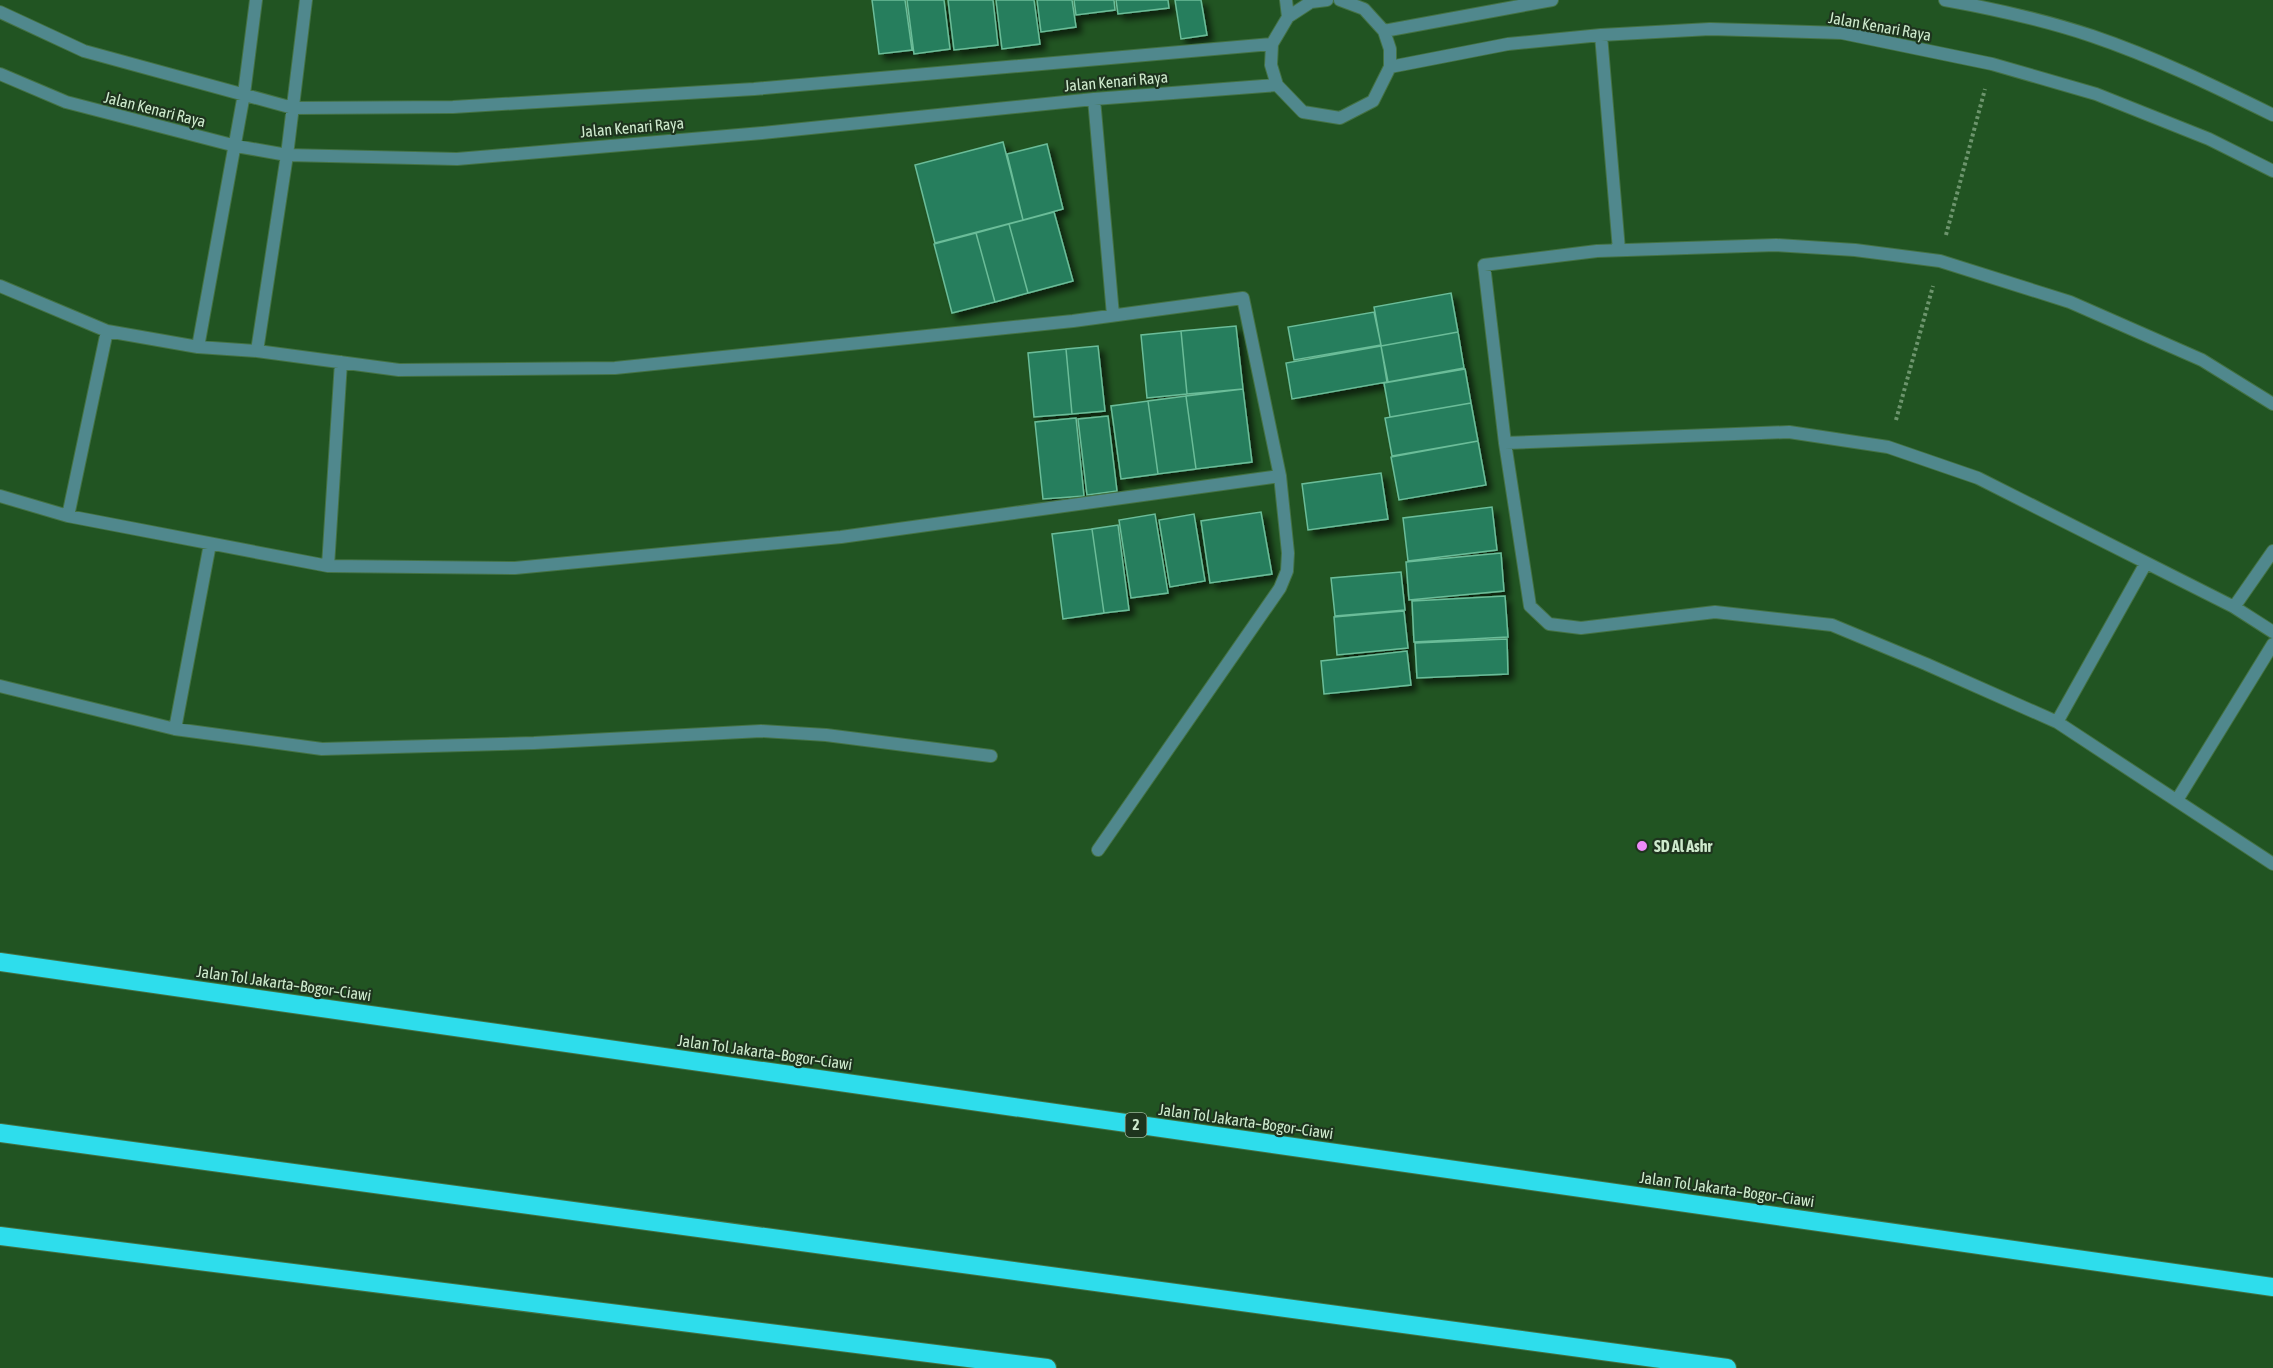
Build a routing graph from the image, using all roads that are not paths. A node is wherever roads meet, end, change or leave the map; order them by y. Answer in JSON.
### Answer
{"nodes":[{"id":1,"x":256,"y":0,"type":"edge"},
{"id":2,"x":306,"y":0,"type":"edge"},
{"id":3,"x":1286,"y":0,"type":"edge"},
{"id":4,"x":1327,"y":0,"type":"edge"},
{"id":5,"x":1340,"y":0,"type":"edge"},
{"id":6,"x":1552,"y":0,"type":"edge"},
{"id":7,"x":1945,"y":0,"type":"edge"},
{"id":8,"x":0,"y":12,"type":"edge"},
{"id":9,"x":1288,"y":16,"type":"junction"},
{"id":10,"x":1384,"y":31,"type":"junction"},
{"id":11,"x":1601,"y":35,"type":"junction"},
{"id":12,"x":1272,"y":44,"type":"junction"},
{"id":13,"x":1390,"y":67,"type":"junction"},
{"id":14,"x":0,"y":74,"type":"edge"},
{"id":15,"x":1277,"y":85,"type":"junction"},
{"id":16,"x":244,"y":94,"type":"junction"},
{"id":17,"x":1094,"y":99,"type":"junction"},
{"id":18,"x":293,"y":108,"type":"junction"},
{"id":19,"x":2273,"y":115,"type":"edge"},
{"id":20,"x":236,"y":146,"type":"junction"},
{"id":21,"x":287,"y":155,"type":"junction"},
{"id":22,"x":2273,"y":171,"type":"edge"},
{"id":23,"x":1619,"y":250,"type":"junction"},
{"id":24,"x":0,"y":286,"type":"edge"},
{"id":25,"x":1113,"y":315,"type":"junction"},
{"id":26,"x":107,"y":331,"type":"junction"},
{"id":27,"x":198,"y":346,"type":"junction"},
{"id":28,"x":257,"y":351,"type":"junction"},
{"id":29,"x":341,"y":362,"type":"junction"},
{"id":30,"x":2273,"y":404,"type":"edge"},
{"id":31,"x":1505,"y":443,"type":"junction"},
{"id":32,"x":1280,"y":477,"type":"junction"},
{"id":33,"x":0,"y":496,"type":"edge"},
{"id":34,"x":68,"y":516,"type":"junction"},
{"id":35,"x":210,"y":544,"type":"junction"},
{"id":36,"x":2273,"y":551,"type":"edge"},
{"id":37,"x":2146,"y":563,"type":"junction"},
{"id":38,"x":328,"y":566,"type":"junction"},
{"id":39,"x":2234,"y":607,"type":"junction"},
{"id":40,"x":2273,"y":632,"type":"edge"},
{"id":41,"x":2273,"y":644,"type":"edge"},
{"id":42,"x":0,"y":686,"type":"edge"},
{"id":43,"x":2057,"y":722,"type":"junction"},
{"id":44,"x":175,"y":729,"type":"junction"},
{"id":45,"x":991,"y":756,"type":"dead end"},
{"id":46,"x":2177,"y":800,"type":"junction"},
{"id":47,"x":1098,"y":850,"type":"dead end"},
{"id":48,"x":2273,"y":864,"type":"edge"},
{"id":49,"x":0,"y":962,"type":"edge"},
{"id":50,"x":0,"y":1133,"type":"edge"},
{"id":51,"x":0,"y":1236,"type":"edge"},
{"id":52,"x":2273,"y":1287,"type":"edge"},
{"id":53,"x":1047,"y":1368,"type":"edge"},
{"id":54,"x":1727,"y":1368,"type":"edge"}],
"edges":[{"from":1,"to":16,"type":"street"},
{"from":2,"to":18,"type":"street"},
{"from":3,"to":9,"type":"street"},
{"from":4,"to":9,"type":"street"},
{"from":5,"to":10,"type":"street"},
{"from":6,"to":10,"type":"street"},
{"from":7,"to":19,"type":"street"},
{"from":8,"to":16,"type":"street","name":"Jalan Kenari Raya"},
{"from":9,"to":12,"type":"street"},
{"from":10,"to":13,"type":"street"},
{"from":11,"to":13,"type":"street","name":"Jalan Kenari Raya"},
{"from":11,"to":22,"type":"street","name":"Jalan Kenari Raya"},
{"from":11,"to":23,"type":"street"},
{"from":12,"to":15,"type":"street"},
{"from":12,"to":18,"type":"street","name":"Jalan Kenari Raya"},
{"from":13,"to":15,"type":"street"},
{"from":14,"to":20,"type":"street","name":"Jalan Kenari Raya"},
{"from":15,"to":17,"type":"street","name":"Jalan Kenari Raya"},
{"from":16,"to":18,"type":"street","name":"Jalan Kenari Raya"},
{"from":16,"to":20,"type":"street"},
{"from":17,"to":21,"type":"street","name":"Jalan Kenari Raya"},
{"from":17,"to":25,"type":"street"},
{"from":18,"to":21,"type":"street"},
{"from":20,"to":21,"type":"street","name":"Jalan Kenari Raya"},
{"from":20,"to":27,"type":"street"},
{"from":21,"to":28,"type":"street"},
{"from":23,"to":30,"type":"street"},
{"from":23,"to":31,"type":"street"},
{"from":24,"to":26,"type":"street"},
{"from":25,"to":29,"type":"street"},
{"from":25,"to":32,"type":"street"},
{"from":26,"to":27,"type":"street"},
{"from":26,"to":34,"type":"street"},
{"from":27,"to":28,"type":"street"},
{"from":28,"to":29,"type":"street"},
{"from":29,"to":38,"type":"street"},
{"from":31,"to":37,"type":"street"},
{"from":31,"to":43,"type":"street"},
{"from":32,"to":38,"type":"street"},
{"from":32,"to":47,"type":"street"},
{"from":33,"to":34,"type":"street"},
{"from":34,"to":35,"type":"street"},
{"from":35,"to":38,"type":"street"},
{"from":35,"to":44,"type":"street"},
{"from":36,"to":39,"type":"street"},
{"from":37,"to":39,"type":"street"},
{"from":37,"to":43,"type":"street"},
{"from":39,"to":40,"type":"street"},
{"from":41,"to":46,"type":"street"},
{"from":42,"to":44,"type":"street"},
{"from":43,"to":46,"type":"street"},
{"from":44,"to":45,"type":"street"},
{"from":46,"to":48,"type":"street"},
{"from":49,"to":52,"type":"highway","name":"Jalan Tol Jakarta–Bogor–Ciawi","number":"2"},
{"from":50,"to":54,"type":"highway"},
{"from":51,"to":53,"type":"highway"}]}
